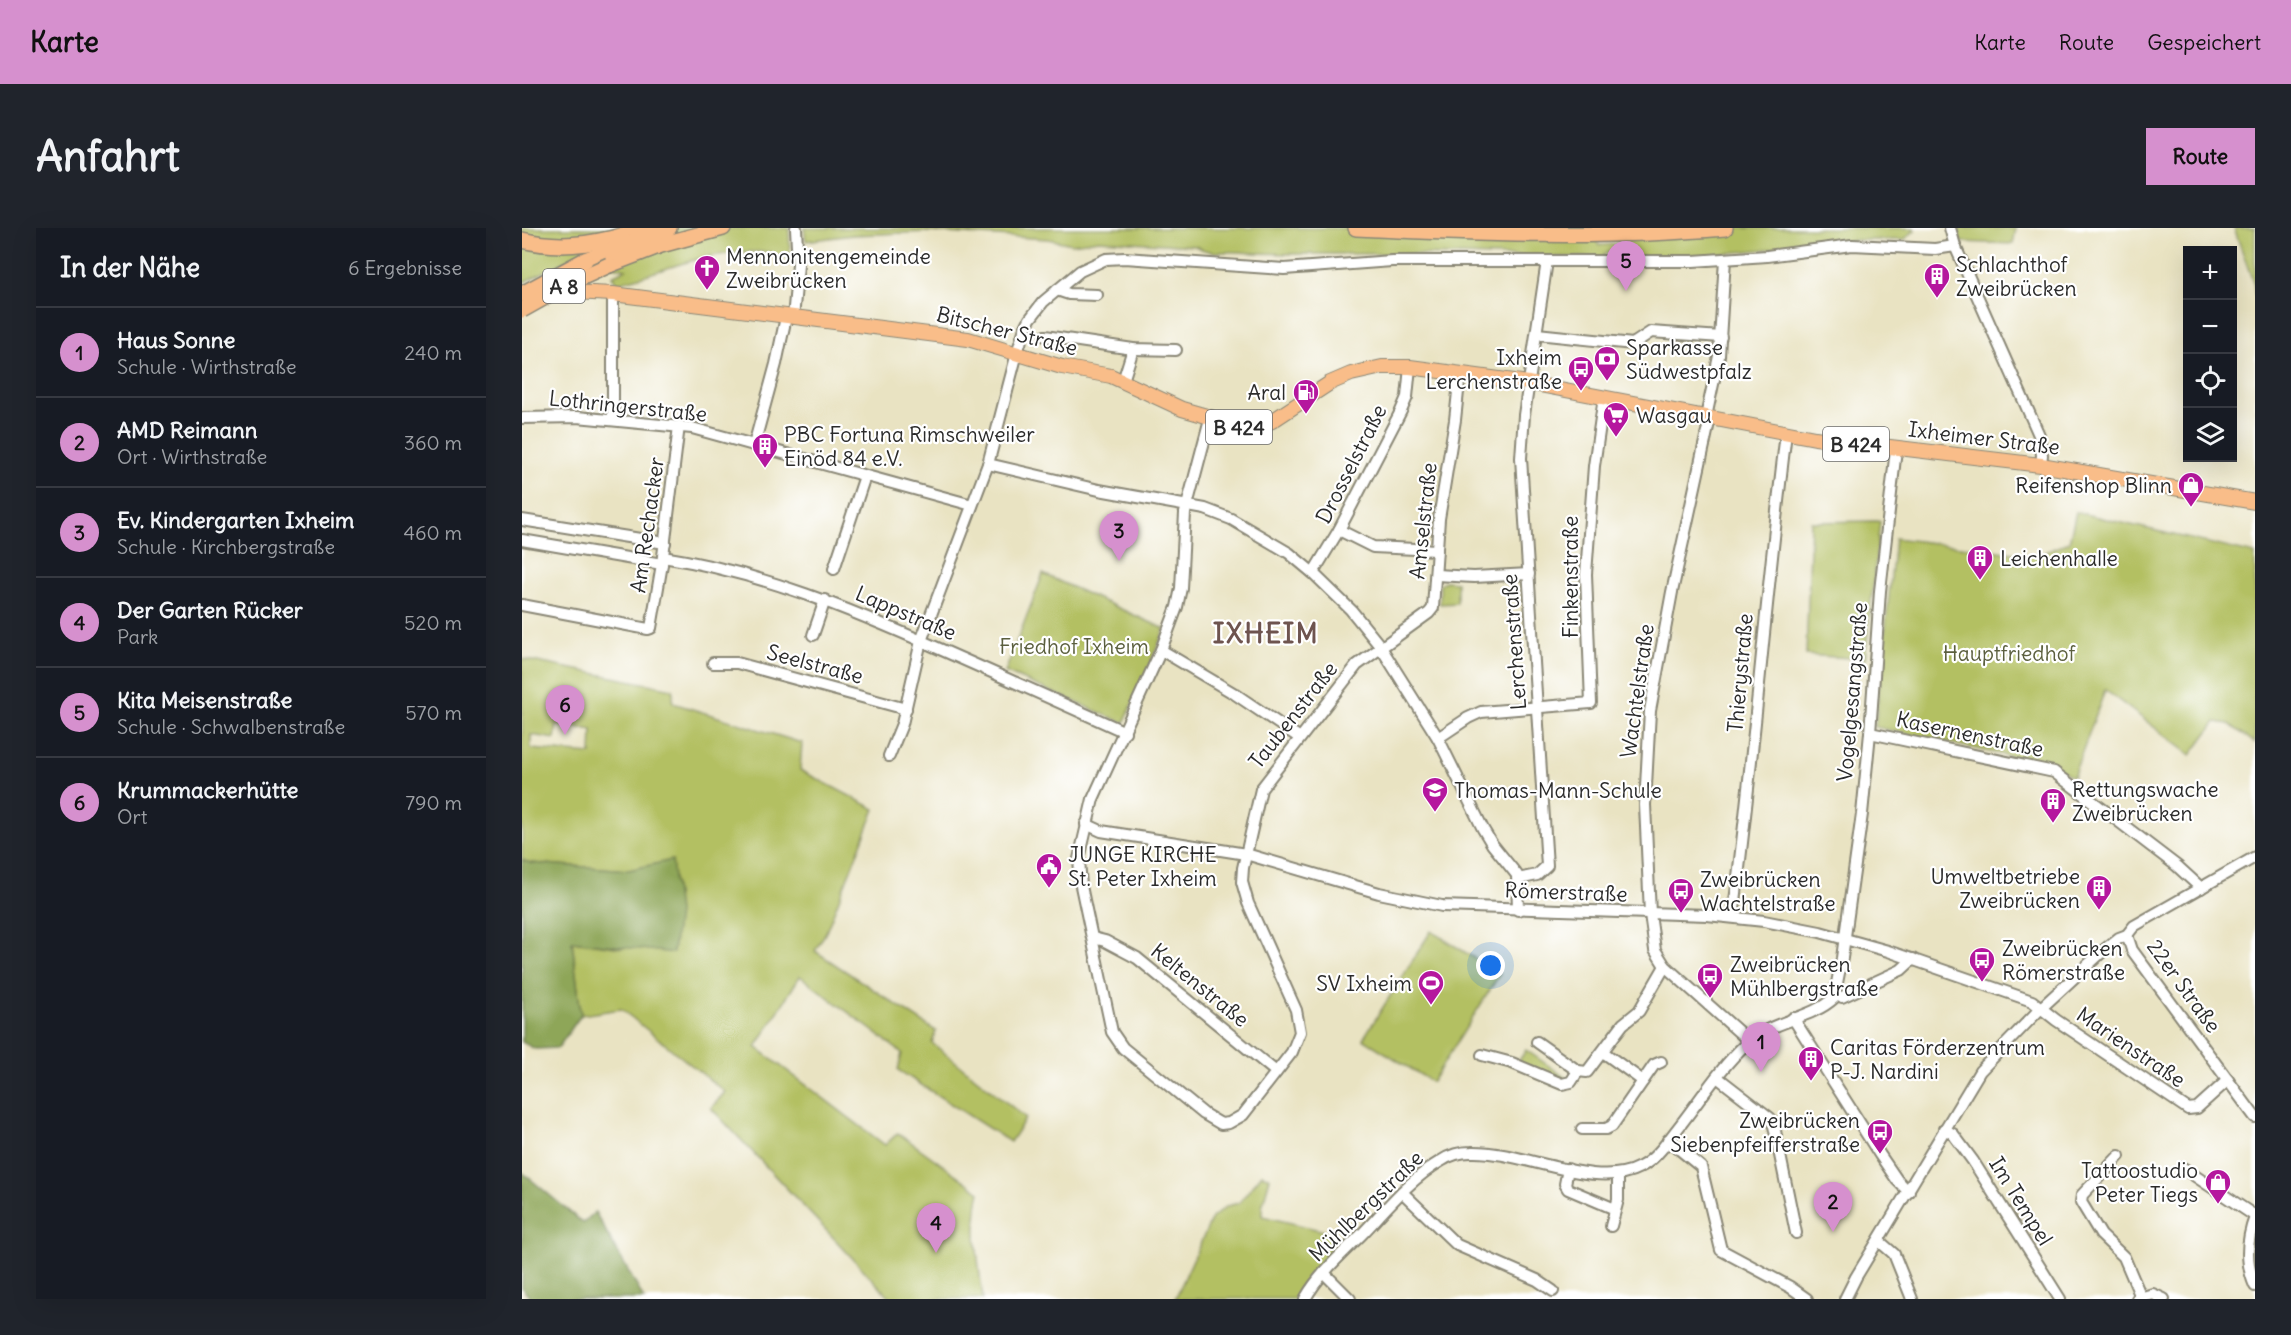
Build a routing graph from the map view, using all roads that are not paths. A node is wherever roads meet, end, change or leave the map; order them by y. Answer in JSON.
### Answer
{"nodes":[{"id":1,"x":647,"y":228,"type":"edge"},
{"id":2,"x":661,"y":228,"type":"edge"},
{"id":3,"x":668,"y":228,"type":"edge"},
{"id":4,"x":723,"y":228,"type":"edge"},
{"id":5,"x":796,"y":228,"type":"edge"},
{"id":6,"x":1356,"y":228,"type":"edge"},
{"id":7,"x":1725,"y":228,"type":"edge"},
{"id":8,"x":1950,"y":228,"type":"edge"},
{"id":9,"x":522,"y":240,"type":"edge"},
{"id":10,"x":1955,"y":246,"type":"junction"},
{"id":11,"x":1725,"y":260,"type":"junction"},
{"id":12,"x":1547,"y":261,"type":"junction"},
{"id":13,"x":1057,"y":290,"type":"junction"},
{"id":14,"x":522,"y":293,"type":"edge"},
{"id":15,"x":613,"y":294,"type":"junction"},
{"id":16,"x":1097,"y":295,"type":"dead end"},
{"id":17,"x":522,"y":310,"type":"edge"},
{"id":18,"x":790,"y":318,"type":"junction"},
{"id":19,"x":1537,"y":334,"type":"junction"},
{"id":20,"x":1045,"y":336,"type":"dead end"},
{"id":21,"x":1721,"y":337,"type":"junction"},
{"id":22,"x":1133,"y":349,"type":"junction"},
{"id":23,"x":1176,"y":350,"type":"dead end"},
{"id":24,"x":1017,"y":353,"type":"junction"},
{"id":25,"x":1410,"y":367,"type":"junction"},
{"id":26,"x":1460,"y":373,"type":"junction"},
{"id":27,"x":1123,"y":381,"type":"junction"},
{"id":28,"x":1529,"y":383,"type":"junction"},
{"id":29,"x":1604,"y":397,"type":"junction"},
{"id":30,"x":522,"y":418,"type":"edge"},
{"id":31,"x":1708,"y":418,"type":"junction"},
{"id":32,"x":1210,"y":419,"type":"junction"},
{"id":33,"x":613,"y":420,"type":"junction"},
{"id":34,"x":679,"y":426,"type":"junction"},
{"id":35,"x":1786,"y":433,"type":"junction"},
{"id":36,"x":754,"y":445,"type":"junction"},
{"id":37,"x":1896,"y":449,"type":"junction"},
{"id":38,"x":988,"y":464,"type":"junction"},
{"id":39,"x":2041,"y":465,"type":"junction"},
{"id":40,"x":864,"y":476,"type":"junction"},
{"id":41,"x":2255,"y":502,"type":"edge"},
{"id":42,"x":972,"y":505,"type":"junction"},
{"id":43,"x":1187,"y":505,"type":"junction"},
{"id":44,"x":522,"y":520,"type":"edge"},
{"id":45,"x":1339,"y":530,"type":"junction"},
{"id":46,"x":522,"y":540,"type":"edge"},
{"id":47,"x":665,"y":543,"type":"junction"},
{"id":48,"x":1437,"y":550,"type":"junction"},
{"id":49,"x":663,"y":561,"type":"junction"},
{"id":50,"x":834,"y":569,"type":"dead end"},
{"id":51,"x":1314,"y":573,"type":"junction"},
{"id":52,"x":1529,"y":574,"type":"junction"},
{"id":53,"x":1436,"y":575,"type":"junction"},
{"id":54,"x":825,"y":600,"type":"junction"},
{"id":55,"x":522,"y":605,"type":"edge"},
{"id":56,"x":813,"y":635,"type":"dead end"},
{"id":57,"x":921,"y":641,"type":"junction"},
{"id":58,"x":1380,"y":646,"type":"junction"},
{"id":59,"x":1161,"y":650,"type":"junction"},
{"id":60,"x":713,"y":663,"type":"dead end"},
{"id":61,"x":906,"y":709,"type":"junction"},
{"id":62,"x":1538,"y":709,"type":"junction"},
{"id":63,"x":1125,"y":732,"type":"junction"},
{"id":64,"x":1870,"y":733,"type":"junction"},
{"id":65,"x":1300,"y":738,"type":"junction"},
{"id":66,"x":1438,"y":738,"type":"junction"},
{"id":67,"x":889,"y":756,"type":"dead end"},
{"id":68,"x":1086,"y":824,"type":"junction"},
{"id":69,"x":1246,"y":854,"type":"junction"},
{"id":70,"x":2255,"y":857,"type":"edge"},
{"id":71,"x":1518,"y":879,"type":"junction"},
{"id":72,"x":2201,"y":888,"type":"junction"},
{"id":73,"x":1518,"y":910,"type":"junction"},
{"id":74,"x":1650,"y":914,"type":"junction"},
{"id":75,"x":1733,"y":917,"type":"junction"},
{"id":76,"x":2127,"y":935,"type":"junction"},
{"id":77,"x":1093,"y":938,"type":"junction"},
{"id":78,"x":1845,"y":938,"type":"junction"},
{"id":79,"x":1913,"y":959,"type":"junction"},
{"id":80,"x":1665,"y":966,"type":"junction"},
{"id":81,"x":1842,"y":997,"type":"dead end"},
{"id":82,"x":2041,"y":1008,"type":"junction"},
{"id":83,"x":1793,"y":1018,"type":"junction"},
{"id":84,"x":1749,"y":1041,"type":"junction"},
{"id":85,"x":1537,"y":1042,"type":"dead end"},
{"id":86,"x":1603,"y":1052,"type":"junction"},
{"id":87,"x":1482,"y":1055,"type":"dead end"},
{"id":88,"x":1661,"y":1062,"type":"dead end"},
{"id":89,"x":1578,"y":1071,"type":"junction"},
{"id":90,"x":1276,"y":1072,"type":"junction"},
{"id":91,"x":1717,"y":1077,"type":"junction"},
{"id":92,"x":2228,"y":1080,"type":"junction"},
{"id":93,"x":1643,"y":1081,"type":"junction"},
{"id":94,"x":2255,"y":1117,"type":"edge"},
{"id":95,"x":1582,"y":1129,"type":"dead end"},
{"id":96,"x":1944,"y":1129,"type":"junction"},
{"id":97,"x":1668,"y":1140,"type":"junction"},
{"id":98,"x":2119,"y":1156,"type":"dead end"},
{"id":99,"x":2183,"y":1168,"type":"dead end"},
{"id":100,"x":1568,"y":1169,"type":"junction"},
{"id":101,"x":1618,"y":1174,"type":"junction"},
{"id":102,"x":1402,"y":1192,"type":"junction"},
{"id":103,"x":1909,"y":1192,"type":"junction"},
{"id":104,"x":1615,"y":1209,"type":"junction"},
{"id":105,"x":2255,"y":1216,"type":"edge"},
{"id":106,"x":1611,"y":1226,"type":"dead end"},
{"id":107,"x":1796,"y":1233,"type":"dead end"},
{"id":108,"x":1879,"y":1241,"type":"junction"},
{"id":109,"x":1324,"y":1273,"type":"junction"},
{"id":110,"x":2255,"y":1286,"type":"edge"},
{"id":111,"x":1553,"y":1291,"type":"dead end"},
{"id":112,"x":2139,"y":1298,"type":"edge"},
{"id":113,"x":1305,"y":1299,"type":"edge"},
{"id":114,"x":1350,"y":1299,"type":"edge"},
{"id":115,"x":1807,"y":1299,"type":"edge"},
{"id":116,"x":1845,"y":1299,"type":"edge"},
{"id":117,"x":1912,"y":1299,"type":"edge"},
{"id":118,"x":2060,"y":1299,"type":"edge"},
{"id":119,"x":2164,"y":1299,"type":"edge"}],
"edges":[{"from":1,"to":9,"type":"highway"},
{"from":2,"to":3,"type":"highway"},
{"from":3,"to":14,"type":"highway","number":"A 8","bridge":true},
{"from":4,"to":17,"type":"highway","number":"A 8","bridge":true},
{"from":5,"to":18,"type":"street"},
{"from":6,"to":7,"type":"highway"},
{"from":8,"to":10,"type":"street"},
{"from":10,"to":11,"type":"street"},
{"from":10,"to":39,"type":"street"},
{"from":11,"to":12,"type":"street"},
{"from":11,"to":21,"type":"street","name":"Wachtelstraße"},
{"from":12,"to":13,"type":"street"},
{"from":12,"to":19,"type":"street","name":"Lerchenstraße"},
{"from":13,"to":16,"type":"street"},
{"from":13,"to":24,"type":"street"},
{"from":14,"to":15,"type":"main road","name":"Bitscher Straße","number":"B 424"},
{"from":15,"to":18,"type":"main road","name":"Bitscher Straße","number":"B 424"},
{"from":15,"to":33,"type":"street"},
{"from":18,"to":24,"type":"main road","name":"Bitscher Straße","number":"B 424"},
{"from":18,"to":36,"type":"street"},
{"from":19,"to":21,"type":"street"},
{"from":19,"to":28,"type":"street","name":"Lerchenstraße"},
{"from":20,"to":22,"type":"street"},
{"from":21,"to":31,"type":"street","name":"Wachtelstraße"},
{"from":22,"to":23,"type":"street"},
{"from":22,"to":27,"type":"street"},
{"from":24,"to":27,"type":"main road","name":"Bitscher Straße","number":"B 424"},
{"from":24,"to":38,"type":"street"},
{"from":25,"to":26,"type":"main road","name":"Bitscher Straße","number":"B 424"},
{"from":25,"to":32,"type":"main road","name":"Bitscher Straße","number":"B 424"},
{"from":25,"to":45,"type":"street","name":"Drosselstraße"},
{"from":26,"to":28,"type":"main road","name":"Ixheimer Straße","number":"B 424"},
{"from":26,"to":48,"type":"street","name":"Amselstraße"},
{"from":27,"to":32,"type":"main road","name":"Bitscher Straße","number":"B 424"},
{"from":28,"to":29,"type":"main road","name":"Ixheimer Straße","number":"B 424"},
{"from":28,"to":52,"type":"street","name":"Lerchenstraße"},
{"from":29,"to":31,"type":"main road","name":"Ixheimer Straße","number":"B 424"},
{"from":29,"to":62,"type":"street","name":"Finkenstraße"},
{"from":30,"to":33,"type":"street","name":"Lothringerstraße"},
{"from":31,"to":35,"type":"main road","name":"Ixheimer Straße","number":"B 424"},
{"from":31,"to":74,"type":"street","name":"Wachtelstraße"},
{"from":32,"to":43,"type":"street"},
{"from":33,"to":34,"type":"street","name":"Lothringerstraße"},
{"from":34,"to":36,"type":"street","name":"Lothringerstraße"},
{"from":34,"to":47,"type":"street","name":"Am Rechacker"},
{"from":35,"to":37,"type":"main road","name":"Ixheimer Straße","number":"B 424"},
{"from":35,"to":75,"type":"street","name":"Thierystraße"},
{"from":36,"to":40,"type":"street","name":"Lothringerstraße"},
{"from":37,"to":39,"type":"main road","name":"Ixheimer Straße","number":"B 424"},
{"from":37,"to":64,"type":"street","name":"Vogelgesangstraße"},
{"from":38,"to":42,"type":"street"},
{"from":38,"to":43,"type":"street"},
{"from":39,"to":41,"type":"main road","name":"Ixheimer Straße","number":"B 424"},
{"from":40,"to":42,"type":"street","name":"Lothringerstraße"},
{"from":40,"to":50,"type":"street"},
{"from":42,"to":57,"type":"street"},
{"from":43,"to":51,"type":"street"},
{"from":43,"to":59,"type":"street"},
{"from":44,"to":47,"type":"street"},
{"from":45,"to":48,"type":"street"},
{"from":45,"to":51,"type":"street","name":"Drosselstraße"},
{"from":46,"to":49,"type":"street","name":"Lappstraße"},
{"from":47,"to":49,"type":"street","name":"Am Rechacker"},
{"from":48,"to":53,"type":"street","name":"Amselstraße"},
{"from":49,"to":54,"type":"street","name":"Lappstraße"},
{"from":49,"to":55,"type":"street","name":"Am Rechacker"},
{"from":51,"to":58,"type":"street"},
{"from":52,"to":53,"type":"street"},
{"from":52,"to":62,"type":"street","name":"Lerchenstraße"},
{"from":53,"to":58,"type":"street","name":"Amselstraße"},
{"from":54,"to":56,"type":"street"},
{"from":54,"to":57,"type":"street","name":"Lappstraße"},
{"from":57,"to":61,"type":"street"},
{"from":57,"to":63,"type":"street","name":"Lappstraße"},
{"from":58,"to":65,"type":"street","name":"Taubenstraße"},
{"from":58,"to":66,"type":"street"},
{"from":59,"to":63,"type":"street"},
{"from":59,"to":65,"type":"street"},
{"from":60,"to":61,"type":"street","name":"Seelstraße"},
{"from":61,"to":67,"type":"street"},
{"from":62,"to":66,"type":"street"},
{"from":62,"to":71,"type":"street","name":"Lerchenstraße"},
{"from":63,"to":68,"type":"street"},
{"from":64,"to":72,"type":"street","name":"Kasernenstraße"},
{"from":64,"to":78,"type":"street","name":"Vogelgesangstraße"},
{"from":65,"to":69,"type":"street","name":"Taubenstraße"},
{"from":66,"to":71,"type":"street"},
{"from":68,"to":69,"type":"street","name":"Römerstraße"},
{"from":68,"to":77,"type":"street"},
{"from":69,"to":73,"type":"street","name":"Römerstraße"},
{"from":69,"to":90,"type":"street","name":"Taubenstraße"},
{"from":70,"to":72,"type":"street"},
{"from":71,"to":73,"type":"street"},
{"from":72,"to":76,"type":"street"},
{"from":73,"to":74,"type":"street","name":"Römerstraße"},
{"from":74,"to":75,"type":"street","name":"Römerstraße"},
{"from":74,"to":80,"type":"street","name":"Wachtelstraße"},
{"from":75,"to":78,"type":"street","name":"Römerstraße"},
{"from":76,"to":82,"type":"street"},
{"from":76,"to":92,"type":"street","name":"22er Straße"},
{"from":77,"to":90,"type":"street","name":"Keltenstraße"},
{"from":77,"to":90,"type":"street","name":"Taubenstraße"},
{"from":78,"to":79,"type":"street","name":"Römerstraße"},
{"from":78,"to":83,"type":"street","name":"Mühlbergstraße"},
{"from":79,"to":81,"type":"street"},
{"from":79,"to":82,"type":"street","name":"Römerstraße"},
{"from":80,"to":84,"type":"street","name":"Wachtelstraße"},
{"from":80,"to":86,"type":"street"},
{"from":82,"to":92,"type":"street","name":"Marienstraße"},
{"from":82,"to":96,"type":"street"},
{"from":83,"to":84,"type":"street","name":"Mühlbergstraße"},
{"from":83,"to":103,"type":"street"},
{"from":84,"to":91,"type":"street","name":"Mühlbergstraße"},
{"from":85,"to":89,"type":"street"},
{"from":86,"to":89,"type":"street"},
{"from":86,"to":93,"type":"street"},
{"from":87,"to":89,"type":"street"},
{"from":88,"to":93,"type":"street"},
{"from":91,"to":97,"type":"street","name":"Mühlbergstraße"},
{"from":91,"to":107,"type":"street"},
{"from":92,"to":94,"type":"street","name":"22er Straße"},
{"from":93,"to":95,"type":"street"},
{"from":96,"to":103,"type":"street"},
{"from":96,"to":118,"type":"street","name":"Im Tempel"},
{"from":97,"to":101,"type":"street","name":"Mühlbergstraße"},
{"from":97,"to":115,"type":"street"},
{"from":98,"to":112,"type":"street"},
{"from":99,"to":105,"type":"street"},
{"from":100,"to":101,"type":"street","name":"Mühlbergstraße"},
{"from":100,"to":102,"type":"street","name":"Mühlbergstraße"},
{"from":100,"to":104,"type":"street"},
{"from":101,"to":104,"type":"street"},
{"from":102,"to":109,"type":"street","name":"Mühlbergstraße"},
{"from":102,"to":111,"type":"street"},
{"from":103,"to":108,"type":"street"},
{"from":104,"to":106,"type":"street"},
{"from":105,"to":110,"type":"street"},
{"from":108,"to":116,"type":"street"},
{"from":108,"to":117,"type":"street"},
{"from":109,"to":113,"type":"street","name":"Mühlbergstraße"},
{"from":109,"to":114,"type":"street"},
{"from":112,"to":119,"type":"street"}]}
